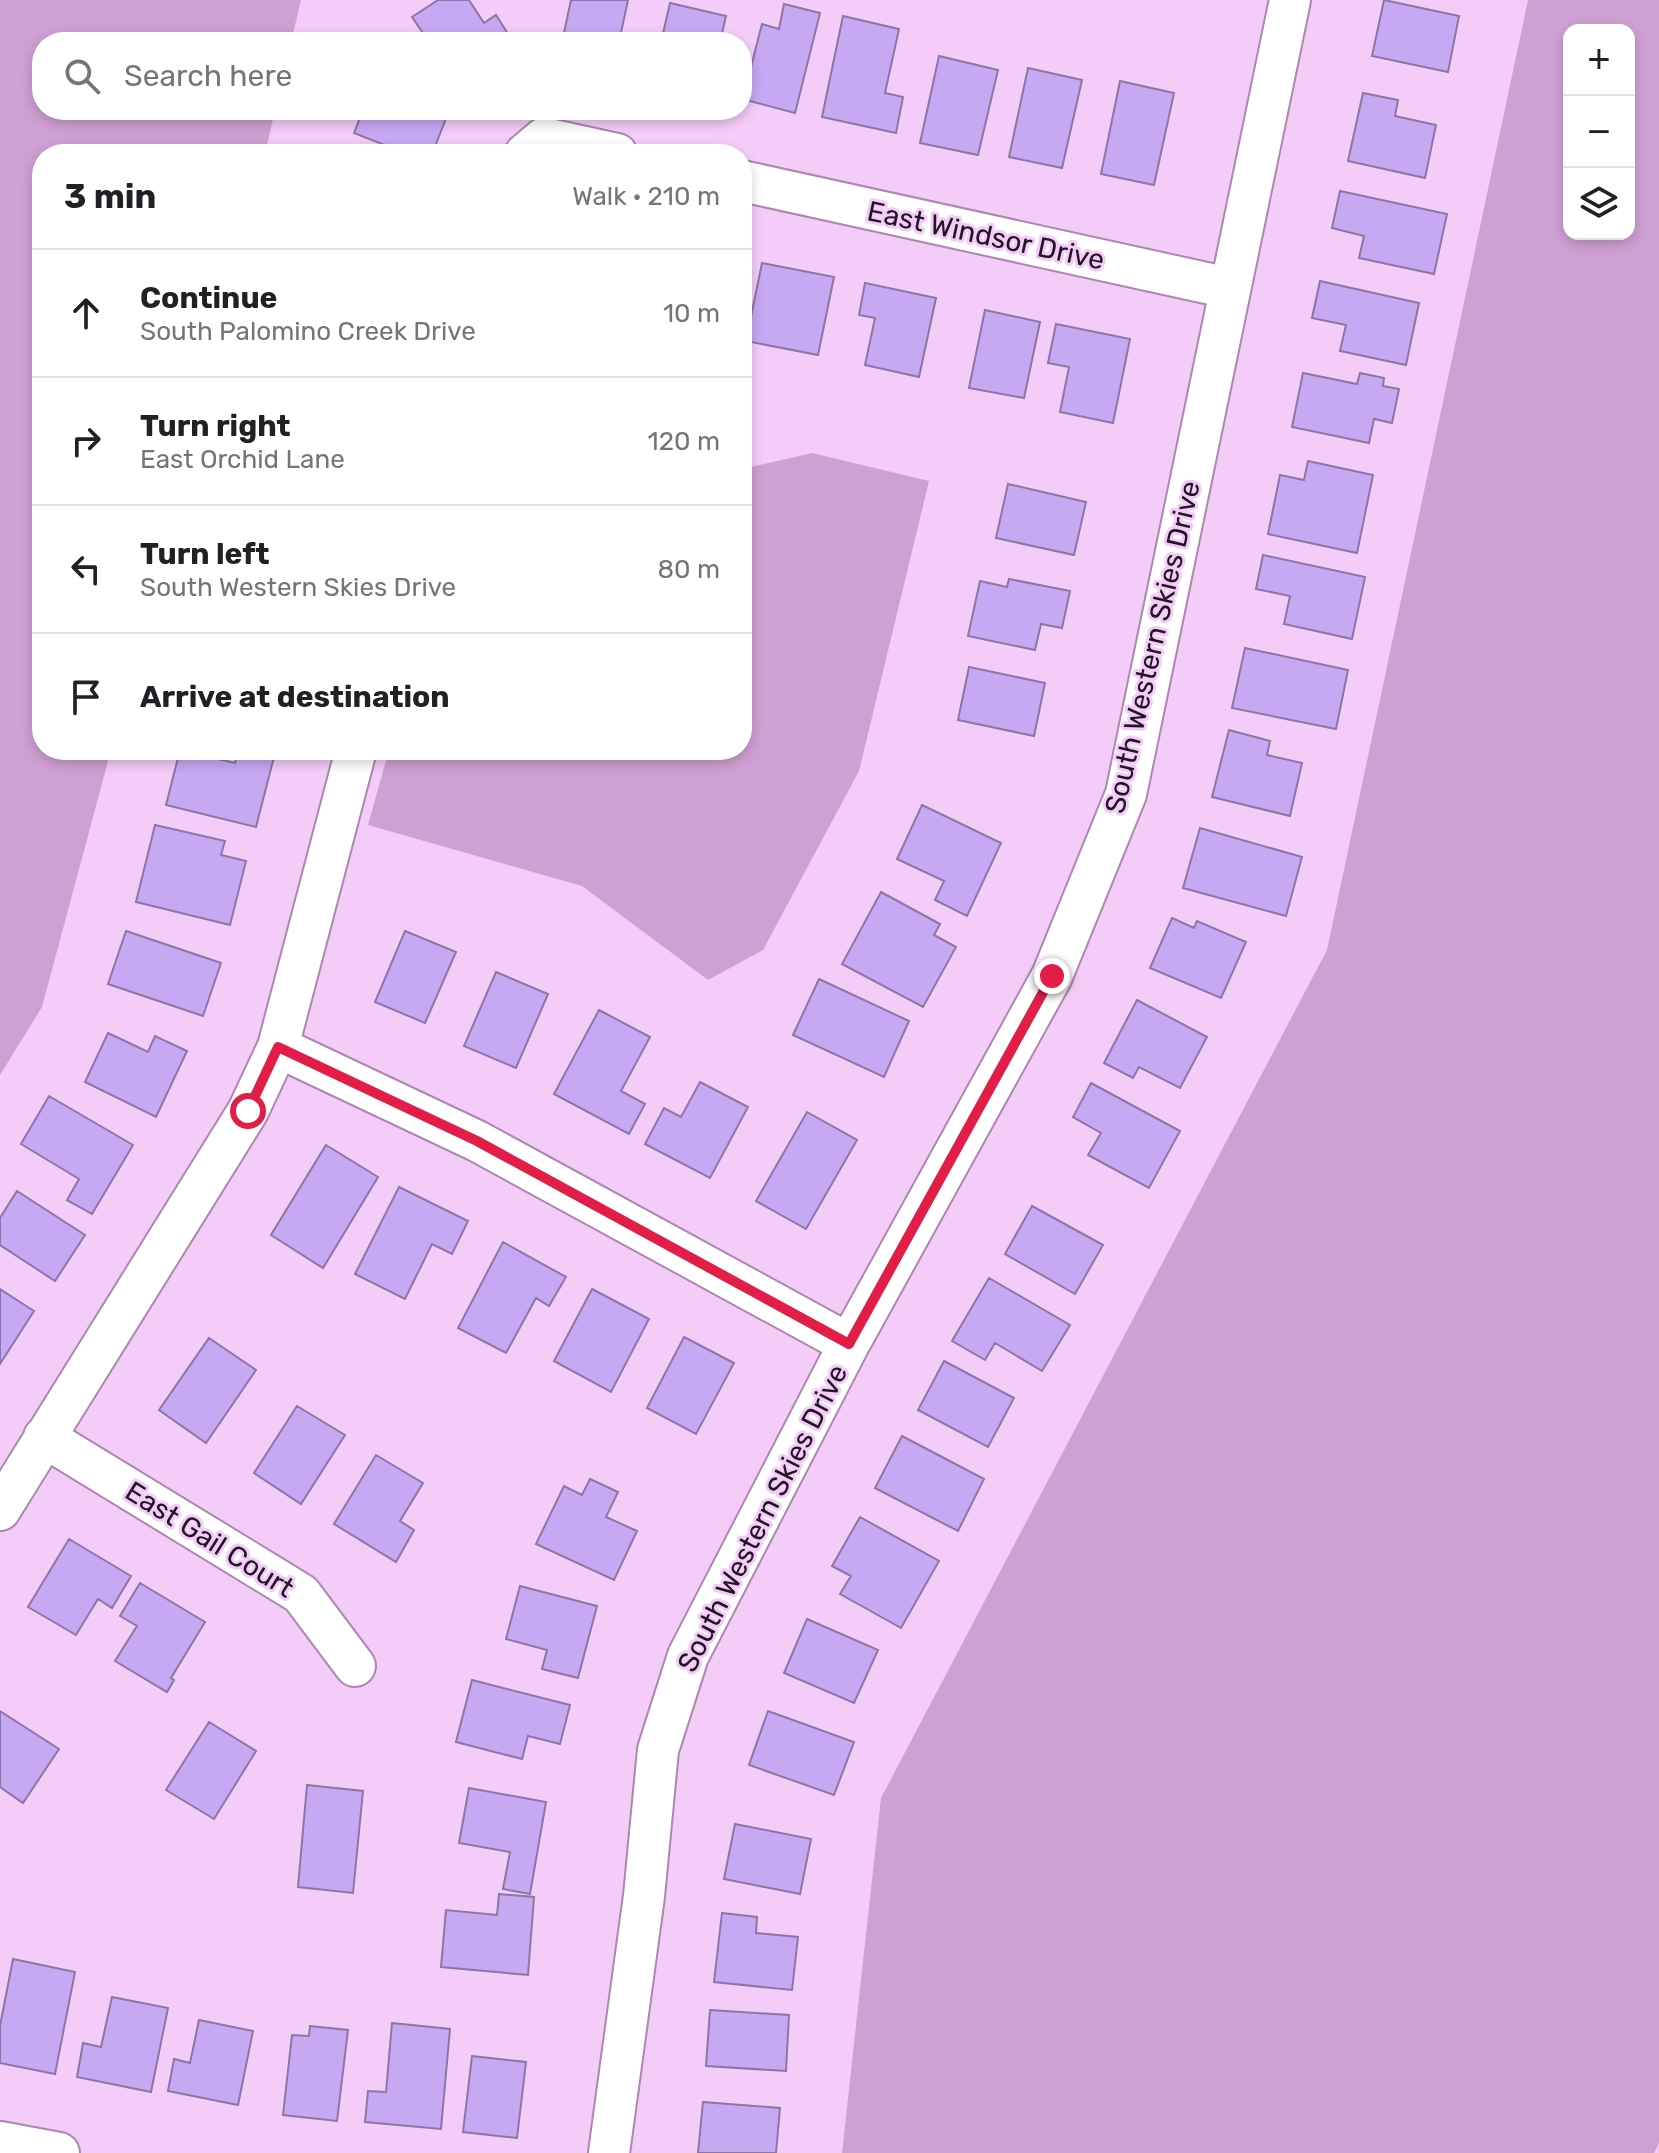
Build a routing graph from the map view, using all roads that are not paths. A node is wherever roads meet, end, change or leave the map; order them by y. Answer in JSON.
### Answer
{"nodes":[{"id":1,"x":1290,"y":0,"type":"edge"},
{"id":2,"x":752,"y":183,"type":"edge"},
{"id":3,"x":1229,"y":288,"type":"junction"},
{"id":4,"x":353,"y":760,"type":"edge"},
{"id":5,"x":278,"y":1047,"type":"junction"},
{"id":6,"x":849,"y":1344,"type":"junction"},
{"id":7,"x":44,"y":1437,"type":"junction"},
{"id":8,"x":0,"y":1510,"type":"edge"},
{"id":9,"x":355,"y":1666,"type":"dead end"},
{"id":10,"x":0,"y":2142,"type":"edge"},
{"id":11,"x":59,"y":2153,"type":"edge"},
{"id":12,"x":609,"y":2153,"type":"edge"}],
"edges":[{"from":1,"to":3,"type":"street","name":"South Western Skies Drive"},
{"from":2,"to":3,"type":"street","name":"East Windsor Drive"},
{"from":3,"to":6,"type":"street","name":"South Western Skies Drive"},
{"from":4,"to":5,"type":"street"},
{"from":5,"to":6,"type":"street"},
{"from":5,"to":7,"type":"street"},
{"from":6,"to":12,"type":"street","name":"South Western Skies Drive"},
{"from":7,"to":8,"type":"street"},
{"from":7,"to":9,"type":"street","name":"East Gail Court"},
{"from":10,"to":11,"type":"street"}]}
